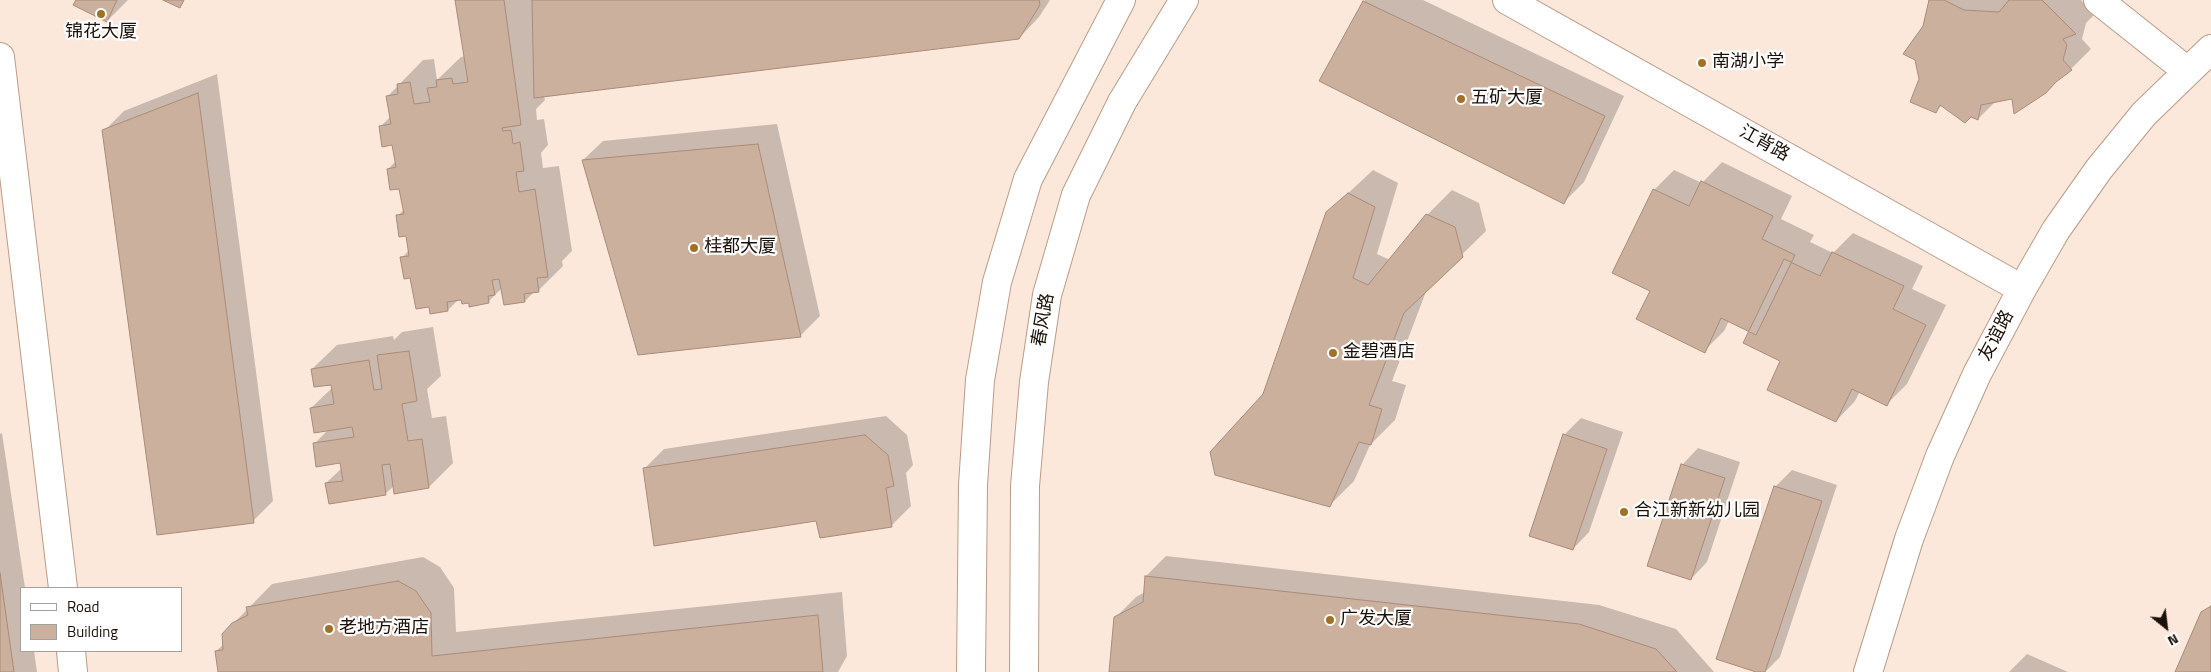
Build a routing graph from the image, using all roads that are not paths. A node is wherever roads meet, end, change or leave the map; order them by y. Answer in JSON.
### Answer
{"nodes":[{"id":1,"x":1121,"y":0,"type":"edge"},
{"id":2,"x":1184,"y":0,"type":"edge"},
{"id":3,"x":1507,"y":0,"type":"edge"},
{"id":4,"x":2098,"y":0,"type":"edge"},
{"id":5,"x":2211,"y":49,"type":"edge"},
{"id":6,"x":0,"y":57,"type":"edge"},
{"id":7,"x":2186,"y":70,"type":"junction"},
{"id":8,"x":2022,"y":289,"type":"junction"},
{"id":9,"x":63,"y":587,"type":"edge"},
{"id":10,"x":70,"y":652,"type":"edge"},
{"id":11,"x":73,"y":672,"type":"edge"},
{"id":12,"x":971,"y":672,"type":"edge"},
{"id":13,"x":1024,"y":672,"type":"edge"},
{"id":14,"x":1868,"y":672,"type":"edge"}],
"edges":[{"from":1,"to":12,"type":"street"},
{"from":2,"to":13,"type":"street","name":"春风路"},
{"from":3,"to":8,"type":"street","name":"江背路"},
{"from":4,"to":7,"type":"street"},
{"from":5,"to":7,"type":"street","name":"友谊路"},
{"from":6,"to":9,"type":"street"},
{"from":7,"to":8,"type":"street","name":"友谊路"},
{"from":8,"to":14,"type":"street","name":"友谊路"},
{"from":10,"to":11,"type":"street"}]}
